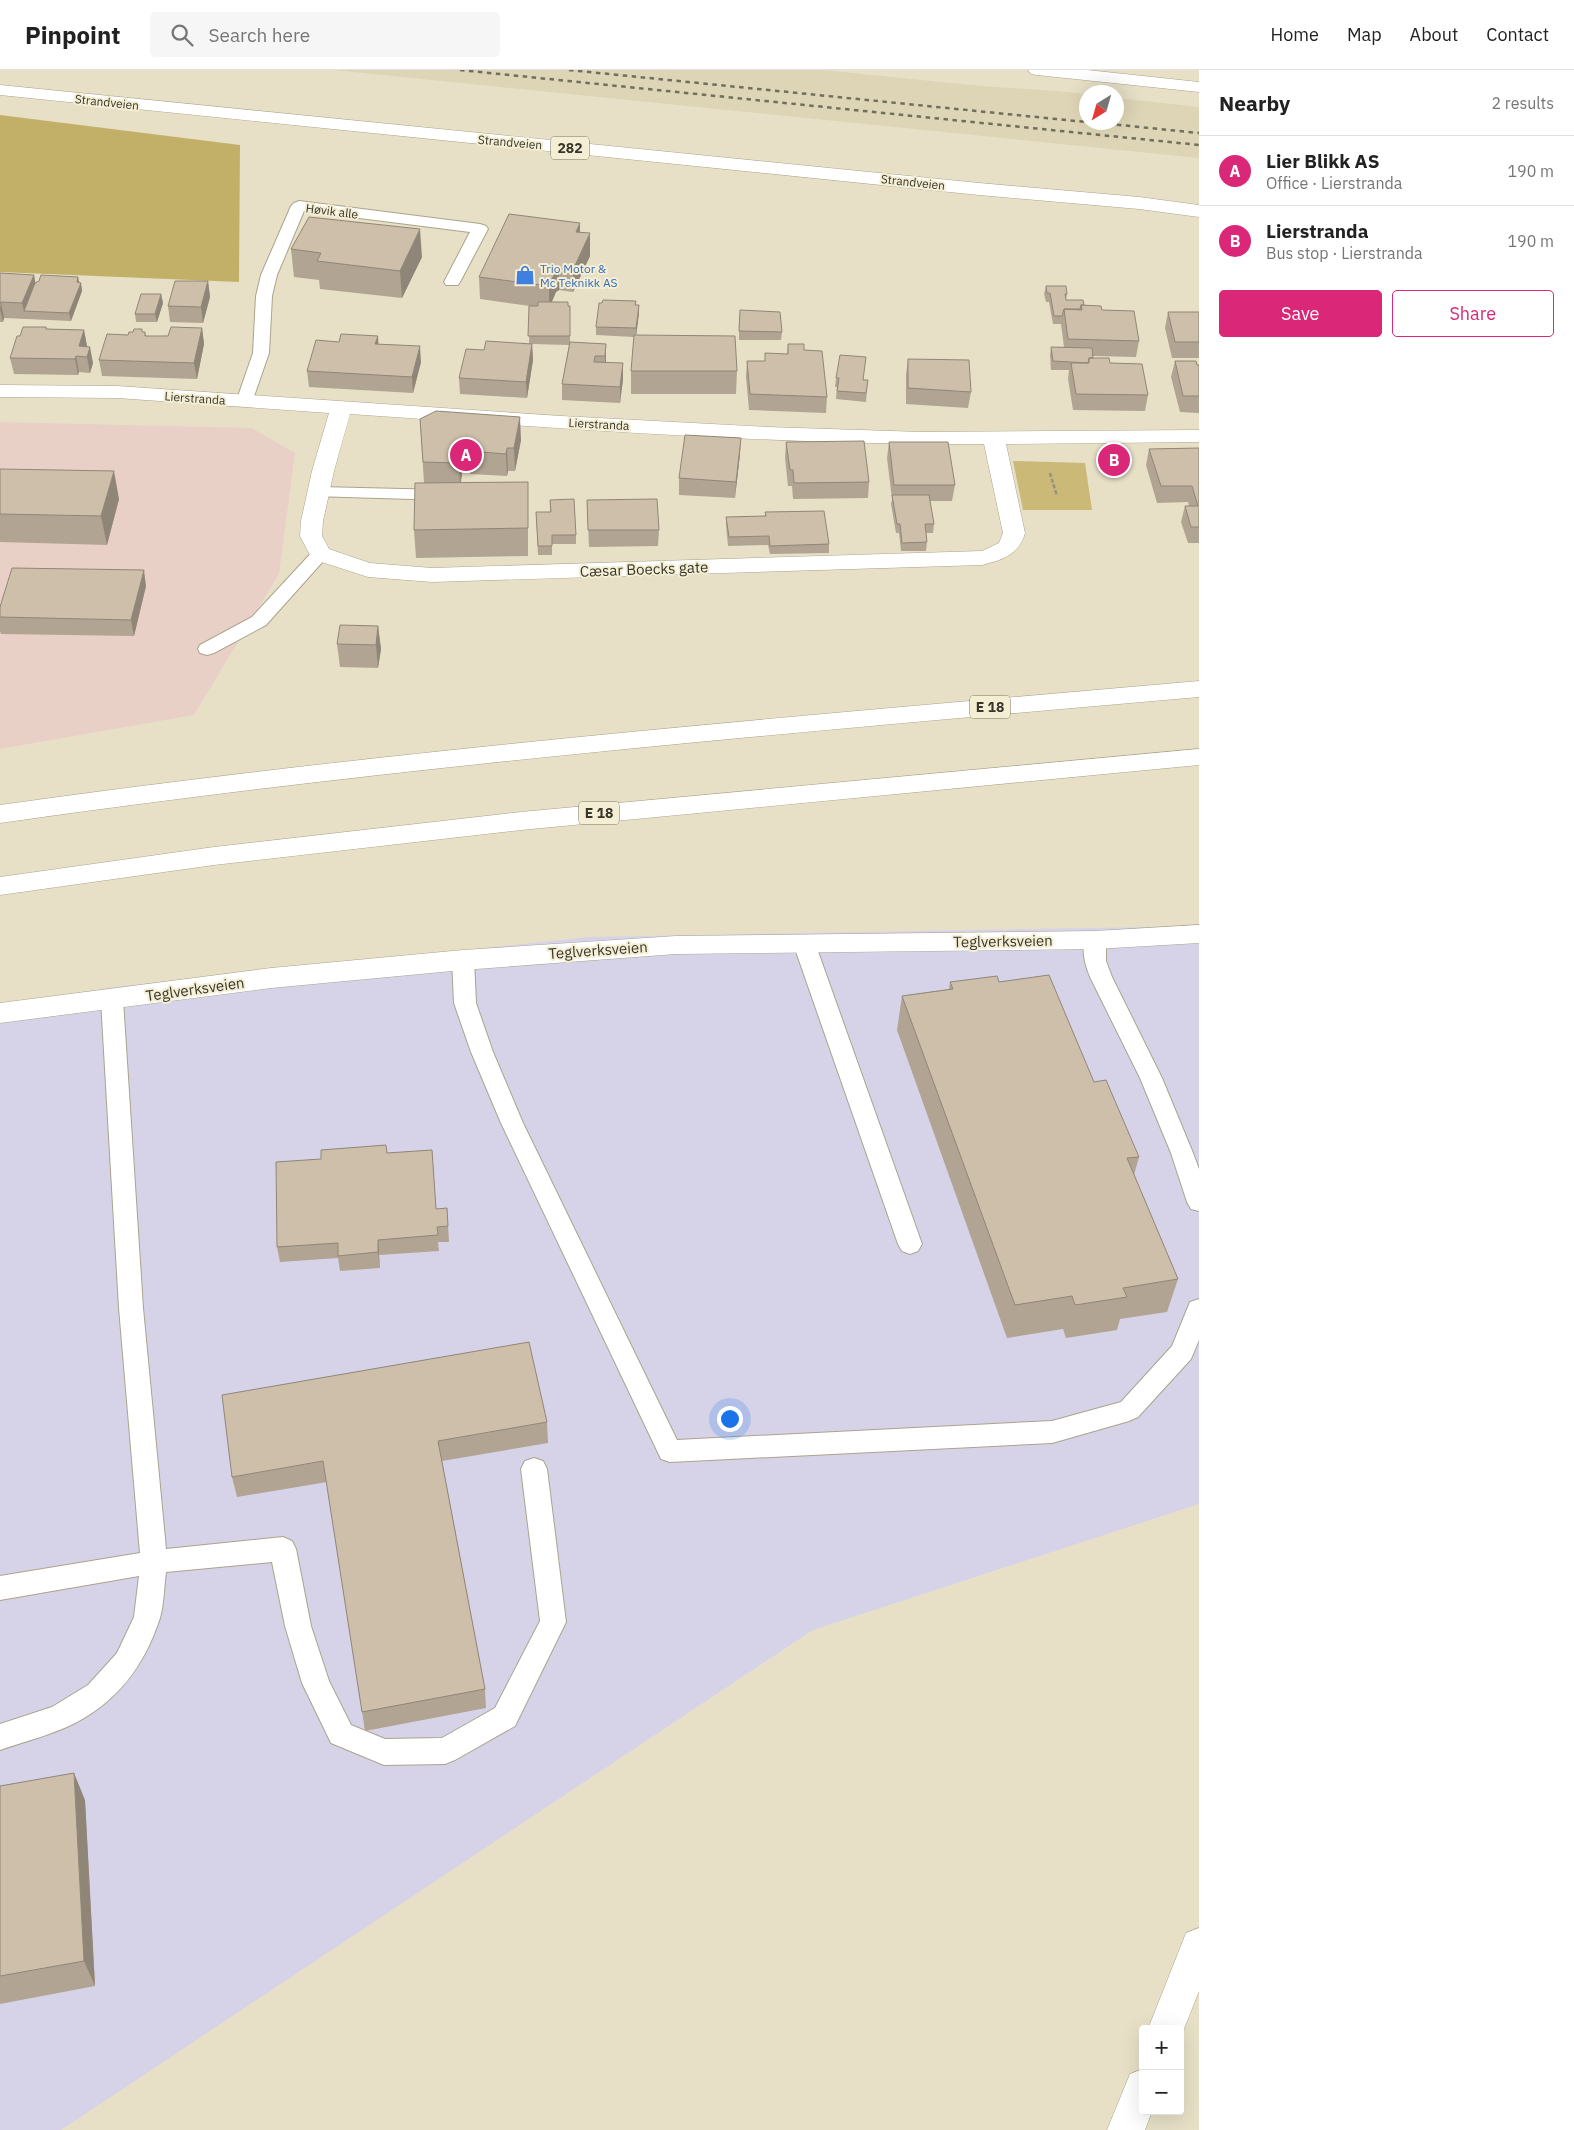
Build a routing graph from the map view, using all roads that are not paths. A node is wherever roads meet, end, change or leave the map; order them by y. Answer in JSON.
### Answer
{"nodes":[{"id":1,"x":1036,"y":70,"type":"edge"},
{"id":2,"x":1199,"y":87,"type":"edge"},
{"id":3,"x":0,"y":90,"type":"edge"},
{"id":4,"x":1139,"y":203,"type":"junction"},
{"id":5,"x":1199,"y":204,"type":"edge"},
{"id":6,"x":1199,"y":211,"type":"edge"},
{"id":7,"x":452,"y":282,"type":"dead end"},
{"id":8,"x":0,"y":391,"type":"edge"},
{"id":9,"x":244,"y":402,"type":"junction"},
{"id":10,"x":341,"y":408,"type":"junction"},
{"id":11,"x":1199,"y":436,"type":"edge"},
{"id":12,"x":994,"y":439,"type":"junction"},
{"id":13,"x":319,"y":492,"type":"junction"},
{"id":14,"x":467,"y":496,"type":"edge"},
{"id":15,"x":320,"y":554,"type":"junction"},
{"id":16,"x":207,"y":649,"type":"dead end"},
{"id":17,"x":1199,"y":689,"type":"edge"},
{"id":18,"x":1199,"y":757,"type":"edge"},
{"id":19,"x":0,"y":814,"type":"edge"},
{"id":20,"x":0,"y":886,"type":"edge"},
{"id":21,"x":1199,"y":934,"type":"edge"},
{"id":22,"x":1095,"y":940,"type":"junction"},
{"id":23,"x":804,"y":943,"type":"junction"},
{"id":24,"x":463,"y":960,"type":"junction"},
{"id":25,"x":112,"y":1000,"type":"junction"},
{"id":26,"x":0,"y":1013,"type":"edge"},
{"id":27,"x":1199,"y":1202,"type":"edge"},
{"id":28,"x":910,"y":1244,"type":"dead end"},
{"id":29,"x":1199,"y":1309,"type":"edge"},
{"id":30,"x":534,"y":1468,"type":"dead end"},
{"id":31,"x":154,"y":1562,"type":"junction"},
{"id":32,"x":0,"y":1588,"type":"edge"},
{"id":33,"x":0,"y":1736,"type":"edge"},
{"id":34,"x":1199,"y":1946,"type":"edge"},
{"id":35,"x":1168,"y":2025,"type":"edge"},
{"id":36,"x":1139,"y":2097,"type":"edge"},
{"id":37,"x":1126,"y":2130,"type":"edge"}],
"edges":[{"from":1,"to":2,"type":"main road"},
{"from":3,"to":4,"type":"main road","name":"Strandveien","number":"282"},
{"from":4,"to":5,"type":"main road","name":"Strandveien","number":"282"},
{"from":4,"to":6,"type":"main road","name":"Strandveien","number":"282"},
{"from":7,"to":9,"type":"lane","name":"Høvik alle"},
{"from":8,"to":9,"type":"main road","name":"Lierstranda"},
{"from":9,"to":10,"type":"main road","name":"Lierstranda"},
{"from":10,"to":12,"type":"main road","name":"Lierstranda"},
{"from":10,"to":13,"type":"main road"},
{"from":11,"to":12,"type":"main road","name":"Lierstranda"},
{"from":12,"to":15,"type":"main road","name":"Cæsar Boecks gate"},
{"from":13,"to":14,"type":"lane"},
{"from":13,"to":15,"type":"main road"},
{"from":15,"to":16,"type":"lane"},
{"from":17,"to":19,"type":"main road","number":"E 18"},
{"from":18,"to":20,"type":"main road","number":"E 18"},
{"from":21,"to":22,"type":"main road","name":"Teglverksveien"},
{"from":22,"to":23,"type":"main road","name":"Teglverksveien"},
{"from":22,"to":27,"type":"lane"},
{"from":23,"to":24,"type":"main road","name":"Teglverksveien"},
{"from":23,"to":28,"type":"lane"},
{"from":24,"to":25,"type":"main road","name":"Teglverksveien"},
{"from":24,"to":29,"type":"lane"},
{"from":25,"to":26,"type":"main road","name":"Teglverksveien"},
{"from":25,"to":31,"type":"lane"},
{"from":30,"to":31,"type":"lane"},
{"from":31,"to":32,"type":"lane"},
{"from":31,"to":33,"type":"lane"},
{"from":34,"to":35,"type":"main road"},
{"from":36,"to":37,"type":"main road"}]}
